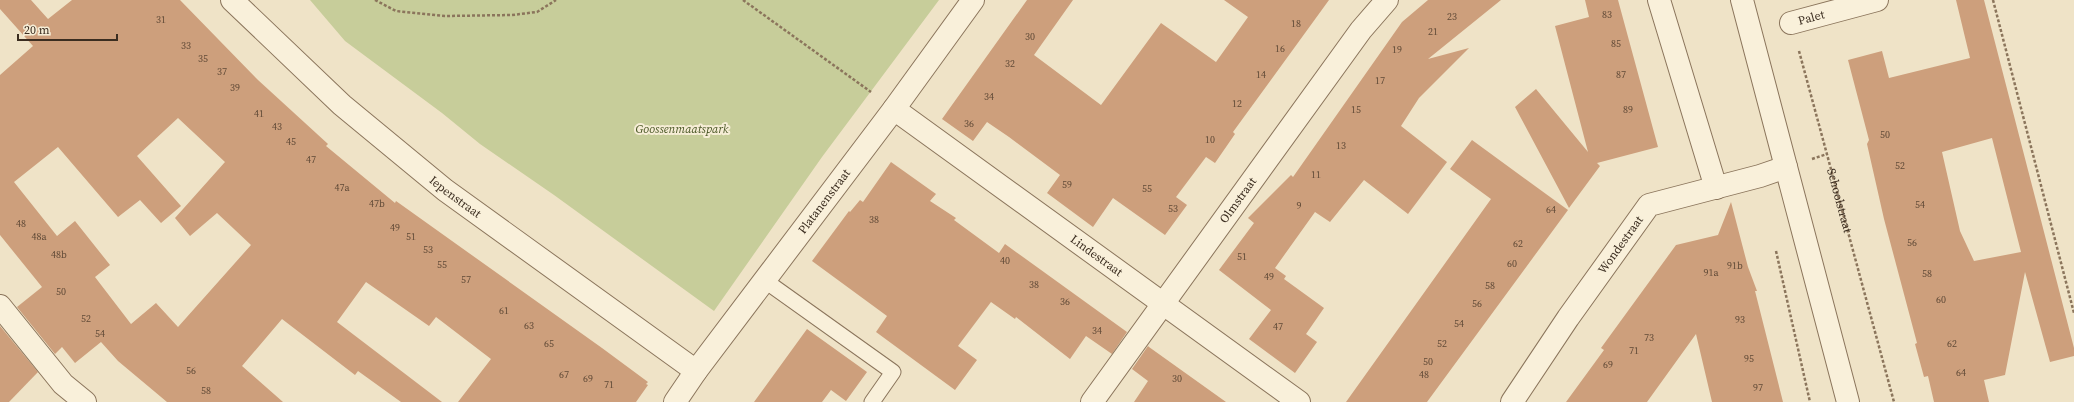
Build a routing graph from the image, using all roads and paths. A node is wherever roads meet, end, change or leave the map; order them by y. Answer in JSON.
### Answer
{"nodes":[{"id":1,"x":232,"y":0,"type":"edge"},
{"id":2,"x":375,"y":0,"type":"edge"},
{"id":3,"x":556,"y":0,"type":"edge"},
{"id":4,"x":743,"y":0,"type":"edge"},
{"id":5,"x":973,"y":0,"type":"edge"},
{"id":6,"x":1387,"y":0,"type":"edge"},
{"id":7,"x":1659,"y":0,"type":"edge"},
{"id":8,"x":1742,"y":0,"type":"edge"},
{"id":9,"x":1877,"y":0,"type":"edge"},
{"id":10,"x":1993,"y":0,"type":"edge"},
{"id":11,"x":1791,"y":23,"type":"joint"},
{"id":12,"x":894,"y":109,"type":"junction"},
{"id":13,"x":1786,"y":166,"type":"junction"},
{"id":14,"x":1716,"y":188,"type":"junction"},
{"id":15,"x":764,"y":280,"type":"junction"},
{"id":16,"x":1164,"y":304,"type":"junction"},
{"id":17,"x":0,"y":306,"type":"edge"},
{"id":18,"x":2074,"y":313,"type":"edge"},
{"id":19,"x":696,"y":371,"type":"junction"},
{"id":20,"x":85,"y":402,"type":"edge"},
{"id":21,"x":675,"y":402,"type":"edge"},
{"id":22,"x":872,"y":402,"type":"edge"},
{"id":23,"x":1092,"y":402,"type":"edge"},
{"id":24,"x":1299,"y":402,"type":"edge"},
{"id":25,"x":1512,"y":402,"type":"edge"},
{"id":26,"x":1848,"y":402,"type":"edge"},
{"id":27,"x":1894,"y":402,"type":"edge"}],
"edges":[{"from":1,"to":19,"type":"street","name":"Iepenstraat"},
{"from":2,"to":3,"type":"path"},
{"from":4,"to":12,"type":"path"},
{"from":5,"to":12,"type":"street","name":"Platanenstraat"},
{"from":6,"to":16,"type":"street","name":"Olmstraat"},
{"from":7,"to":14,"type":"street"},
{"from":8,"to":13,"type":"street"},
{"from":9,"to":11,"type":"street","name":"Palet"},
{"from":10,"to":18,"type":"path"},
{"from":11,"to":27,"type":"path","name":"Schoolstraat"},
{"from":12,"to":15,"type":"street","name":"Platanenstraat"},
{"from":12,"to":16,"type":"street","name":"Lindestraat"},
{"from":13,"to":14,"type":"street","name":"Wondestraat"},
{"from":13,"to":26,"type":"street"},
{"from":14,"to":25,"type":"street","name":"Wondestraat"},
{"from":15,"to":19,"type":"street","name":"Platanenstraat"},
{"from":15,"to":22,"type":"lane"},
{"from":16,"to":23,"type":"street","name":"Olmstraat"},
{"from":16,"to":24,"type":"street","name":"Lindestraat"},
{"from":17,"to":20,"type":"street"},
{"from":19,"to":21,"type":"street","name":"Platanenstraat"}]}
